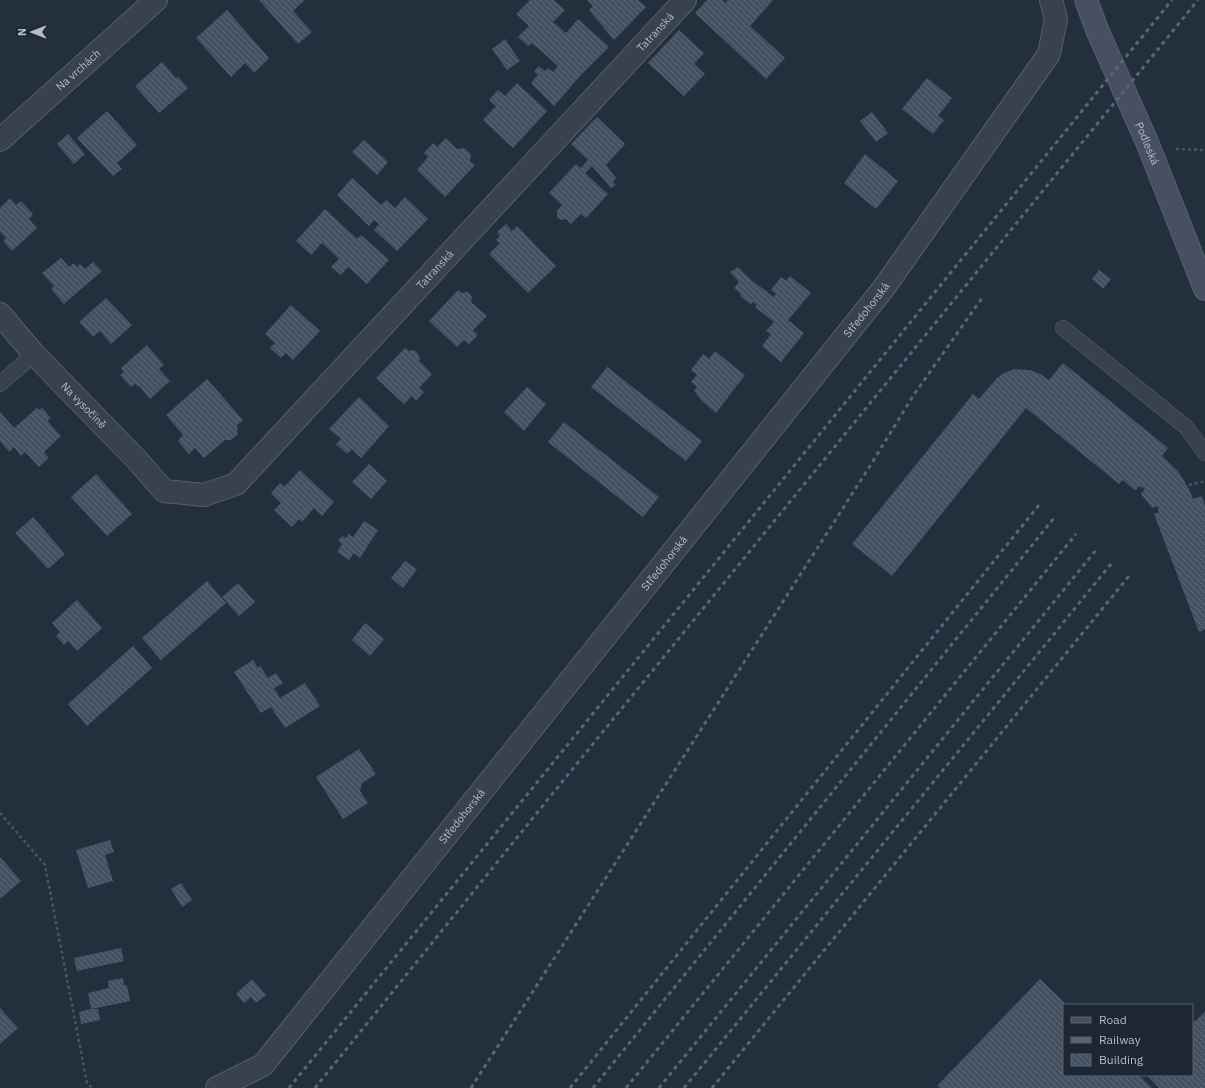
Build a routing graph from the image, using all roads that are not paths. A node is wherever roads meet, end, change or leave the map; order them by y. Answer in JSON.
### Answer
{"nodes":[{"id":1,"x":156,"y":0,"type":"edge"},
{"id":2,"x":685,"y":0,"type":"edge"},
{"id":3,"x":1051,"y":0,"type":"edge"},
{"id":4,"x":1086,"y":0,"type":"edge"},
{"id":5,"x":0,"y":140,"type":"edge"},
{"id":6,"x":1205,"y":289,"type":"edge"},
{"id":7,"x":0,"y":314,"type":"edge"},
{"id":8,"x":1063,"y":328,"type":"dead end"},
{"id":9,"x":34,"y":354,"type":"junction"},
{"id":10,"x":0,"y":384,"type":"edge"},
{"id":11,"x":1205,"y":453,"type":"edge"},
{"id":12,"x":164,"y":491,"type":"joint"},
{"id":13,"x":217,"y":1088,"type":"edge"}],
"edges":[{"from":1,"to":5,"type":"street","name":"Na vrchách"},
{"from":2,"to":12,"type":"street","name":"Tatranská"},
{"from":3,"to":13,"type":"street","name":"Středohorská"},
{"from":4,"to":6,"type":"main road","name":"Podleská"},
{"from":7,"to":9,"type":"street"},
{"from":8,"to":11,"type":"lane"},
{"from":9,"to":10,"type":"lane"},
{"from":9,"to":12,"type":"street","name":"Na vysočině"}]}
